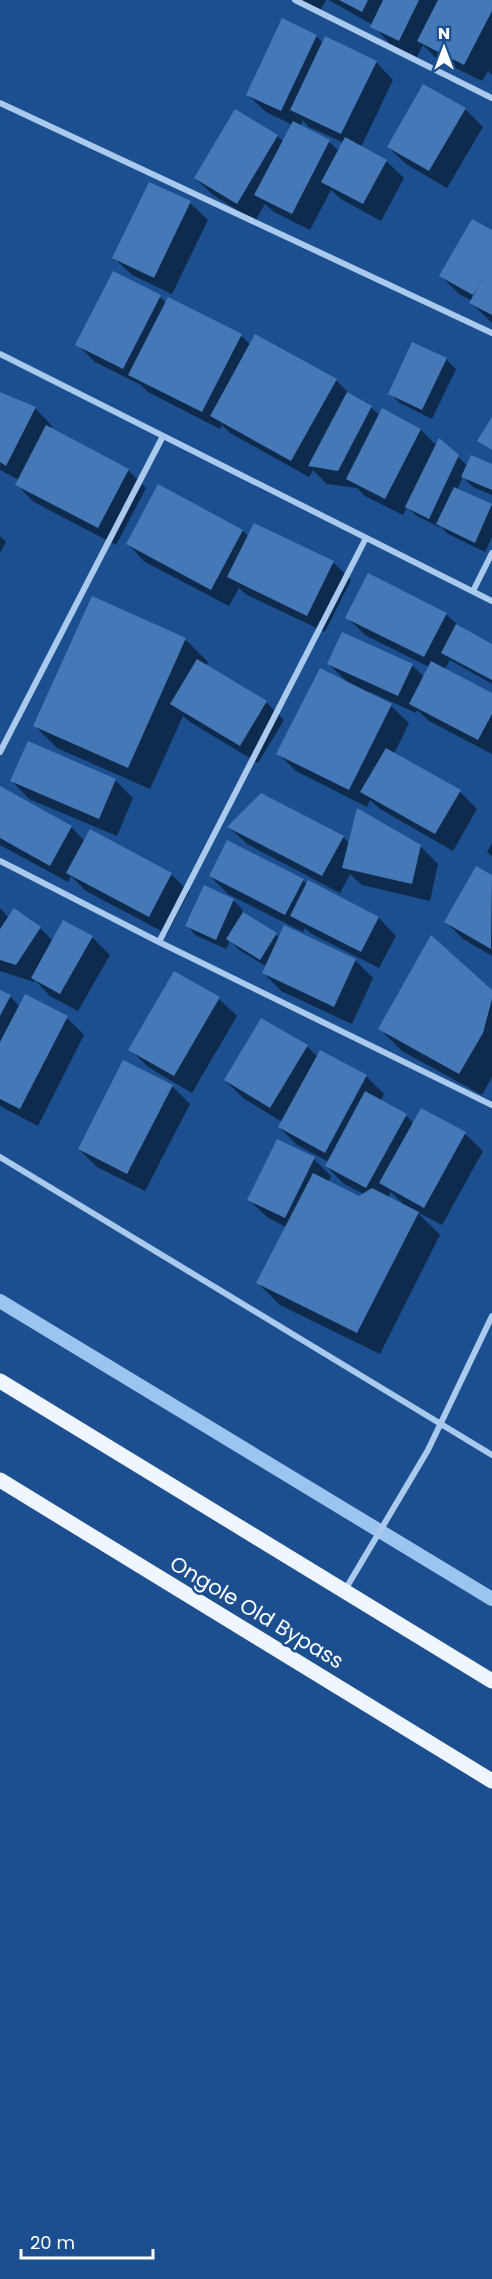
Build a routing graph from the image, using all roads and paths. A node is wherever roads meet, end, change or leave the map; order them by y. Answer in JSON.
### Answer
{"nodes":[{"id":1,"x":295,"y":0,"type":"edge"},
{"id":2,"x":492,"y":98,"type":"edge"},
{"id":3,"x":0,"y":103,"type":"edge"},
{"id":4,"x":492,"y":333,"type":"edge"},
{"id":5,"x":0,"y":354,"type":"edge"},
{"id":6,"x":163,"y":436,"type":"junction"},
{"id":7,"x":366,"y":538,"type":"junction"},
{"id":8,"x":492,"y":553,"type":"edge"},
{"id":9,"x":473,"y":591,"type":"junction"},
{"id":10,"x":492,"y":601,"type":"edge"},
{"id":11,"x":0,"y":752,"type":"edge"},
{"id":12,"x":0,"y":861,"type":"edge"},
{"id":13,"x":159,"y":942,"type":"junction"},
{"id":14,"x":492,"y":1105,"type":"edge"},
{"id":15,"x":0,"y":1157,"type":"edge"},
{"id":16,"x":492,"y":1316,"type":"edge"},
{"id":17,"x":0,"y":1381,"type":"edge"},
{"id":18,"x":441,"y":1425,"type":"junction"},
{"id":19,"x":492,"y":1455,"type":"edge"},
{"id":20,"x":0,"y":1480,"type":"edge"},
{"id":21,"x":344,"y":1592,"type":"junction"},
{"id":22,"x":492,"y":1681,"type":"edge"},
{"id":23,"x":492,"y":1781,"type":"edge"}],
"edges":[{"from":1,"to":2,"type":"street"},
{"from":3,"to":4,"type":"street"},
{"from":5,"to":6,"type":"street"},
{"from":6,"to":7,"type":"street"},
{"from":6,"to":11,"type":"street"},
{"from":7,"to":9,"type":"street"},
{"from":7,"to":13,"type":"street"},
{"from":8,"to":9,"type":"street"},
{"from":9,"to":10,"type":"street"},
{"from":12,"to":13,"type":"street"},
{"from":13,"to":14,"type":"street"},
{"from":15,"to":18,"type":"street"},
{"from":16,"to":18,"type":"street"},
{"from":17,"to":21,"type":"main road"},
{"from":18,"to":19,"type":"street"},
{"from":18,"to":21,"type":"street"},
{"from":20,"to":23,"type":"main road","name":"Ongole Old Bypass"},
{"from":21,"to":22,"type":"main road"}]}
